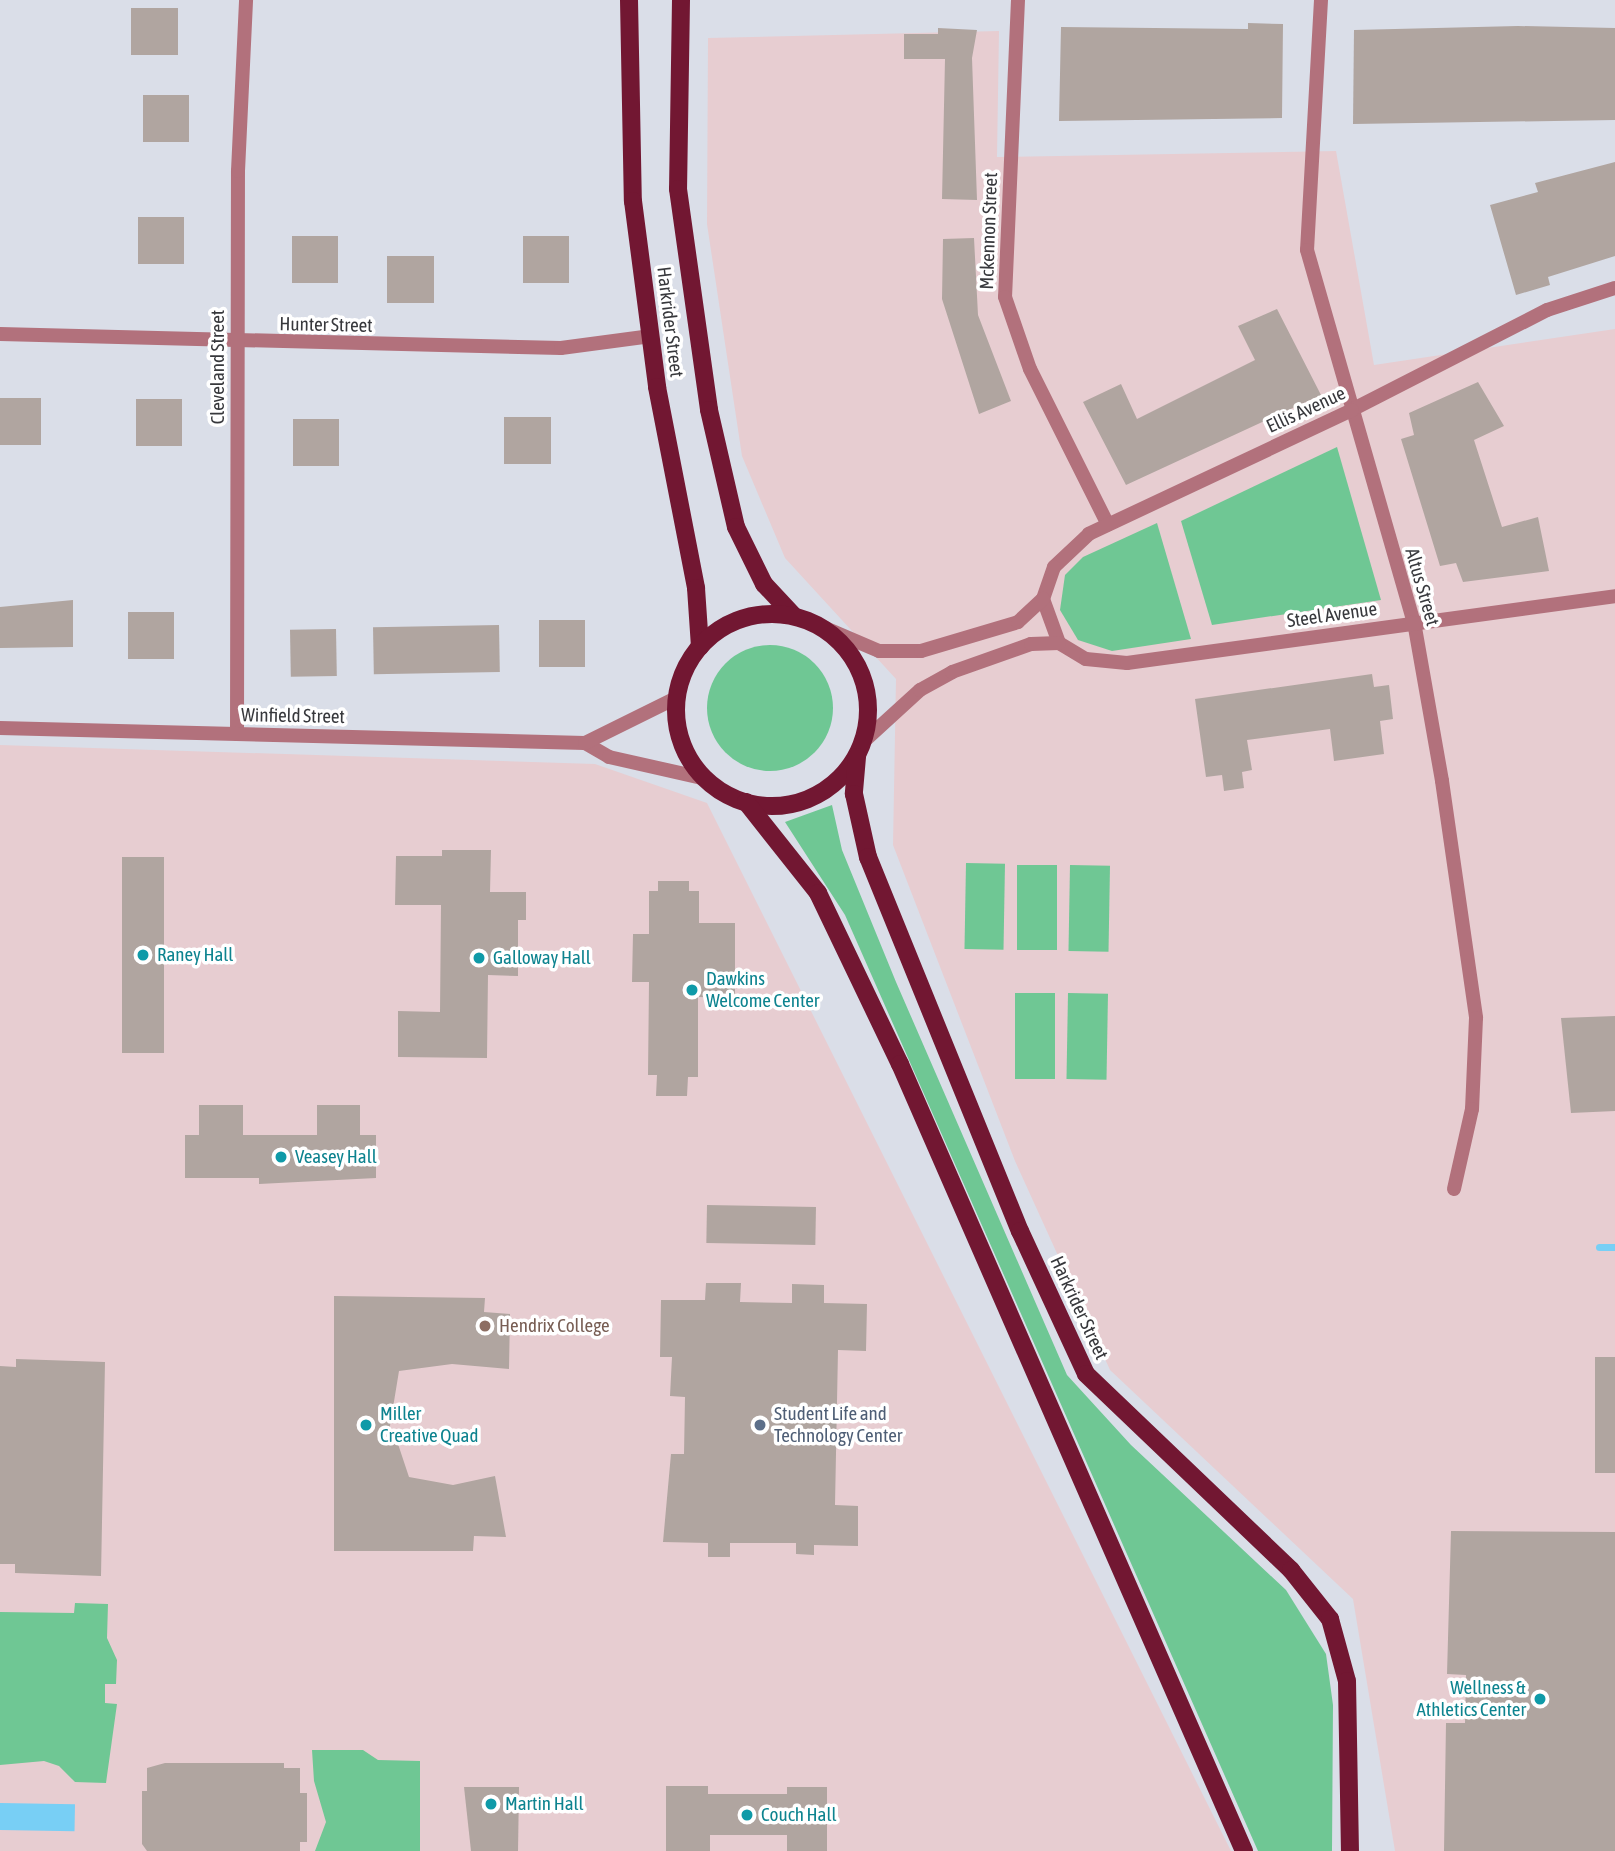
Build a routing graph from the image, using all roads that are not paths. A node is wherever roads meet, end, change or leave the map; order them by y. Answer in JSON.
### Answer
{"nodes":[{"id":1,"x":246,"y":0,"type":"edge"},
{"id":2,"x":629,"y":0,"type":"edge"},
{"id":3,"x":681,"y":0,"type":"edge"},
{"id":4,"x":1018,"y":0,"type":"edge"},
{"id":5,"x":1321,"y":0,"type":"edge"},
{"id":6,"x":1615,"y":288,"type":"edge"},
{"id":7,"x":0,"y":334,"type":"edge"},
{"id":8,"x":651,"y":336,"type":"junction"},
{"id":9,"x":237,"y":343,"type":"junction"},
{"id":10,"x":1352,"y":410,"type":"junction"},
{"id":11,"x":1108,"y":525,"type":"junction"},
{"id":12,"x":1615,"y":596,"type":"edge"},
{"id":13,"x":1043,"y":599,"type":"junction"},
{"id":14,"x":794,"y":616,"type":"junction"},
{"id":15,"x":1414,"y":622,"type":"junction"},
{"id":16,"x":818,"y":625,"type":"junction"},
{"id":17,"x":1059,"y":643,"type":"junction"},
{"id":18,"x":700,"y":647,"type":"junction"},
{"id":19,"x":676,"y":698,"type":"junction"},
{"id":20,"x":0,"y":728,"type":"edge"},
{"id":21,"x":237,"y":734,"type":"junction"},
{"id":22,"x":585,"y":743,"type":"junction"},
{"id":23,"x":860,"y":750,"type":"junction"},
{"id":24,"x":702,"y":778,"type":"junction"},
{"id":25,"x":746,"y":802,"type":"junction"},
{"id":26,"x":1454,"y":1189,"type":"dead end"},
{"id":27,"x":1244,"y":1851,"type":"edge"},
{"id":28,"x":1350,"y":1851,"type":"edge"}],
"edges":[{"from":1,"to":9,"type":"street","name":"Cleveland Street"},
{"from":2,"to":8,"type":"main road","name":"Harkrider Street"},
{"from":3,"to":14,"type":"main road","name":"Harkrider Street"},
{"from":4,"to":11,"type":"street","name":"Mckennon Street"},
{"from":5,"to":10,"type":"street","name":"Altus Street"},
{"from":6,"to":10,"type":"street","name":"Ellis Avenue"},
{"from":7,"to":9,"type":"street","name":"Hunter Street"},
{"from":8,"to":9,"type":"street","name":"Hunter Street"},
{"from":8,"to":18,"type":"main road","name":"Harkrider Street"},
{"from":9,"to":21,"type":"street","name":"Cleveland Street"},
{"from":10,"to":11,"type":"street","name":"Ellis Avenue"},
{"from":10,"to":15,"type":"street","name":"Altus Street"},
{"from":11,"to":13,"type":"street","name":"Ellis Avenue"},
{"from":12,"to":15,"type":"street","name":"Steel Avenue"},
{"from":13,"to":16,"type":"street"},
{"from":13,"to":17,"type":"street"},
{"from":14,"to":16,"type":"main road"},
{"from":14,"to":18,"type":"main road"},
{"from":15,"to":17,"type":"street","name":"Steel Avenue"},
{"from":15,"to":26,"type":"street","name":"Altus Street"},
{"from":16,"to":23,"type":"main road"},
{"from":17,"to":23,"type":"street"},
{"from":18,"to":19,"type":"main road"},
{"from":19,"to":22,"type":"street","name":"Winfield Street"},
{"from":19,"to":24,"type":"main road"},
{"from":20,"to":21,"type":"street","name":"Winfield Street"},
{"from":21,"to":22,"type":"street","name":"Winfield Street"},
{"from":22,"to":24,"type":"street","name":"Winfield Street"},
{"from":23,"to":25,"type":"main road"},
{"from":23,"to":28,"type":"main road","name":"Harkrider Street"},
{"from":24,"to":25,"type":"main road"},
{"from":25,"to":27,"type":"main road"}]}
